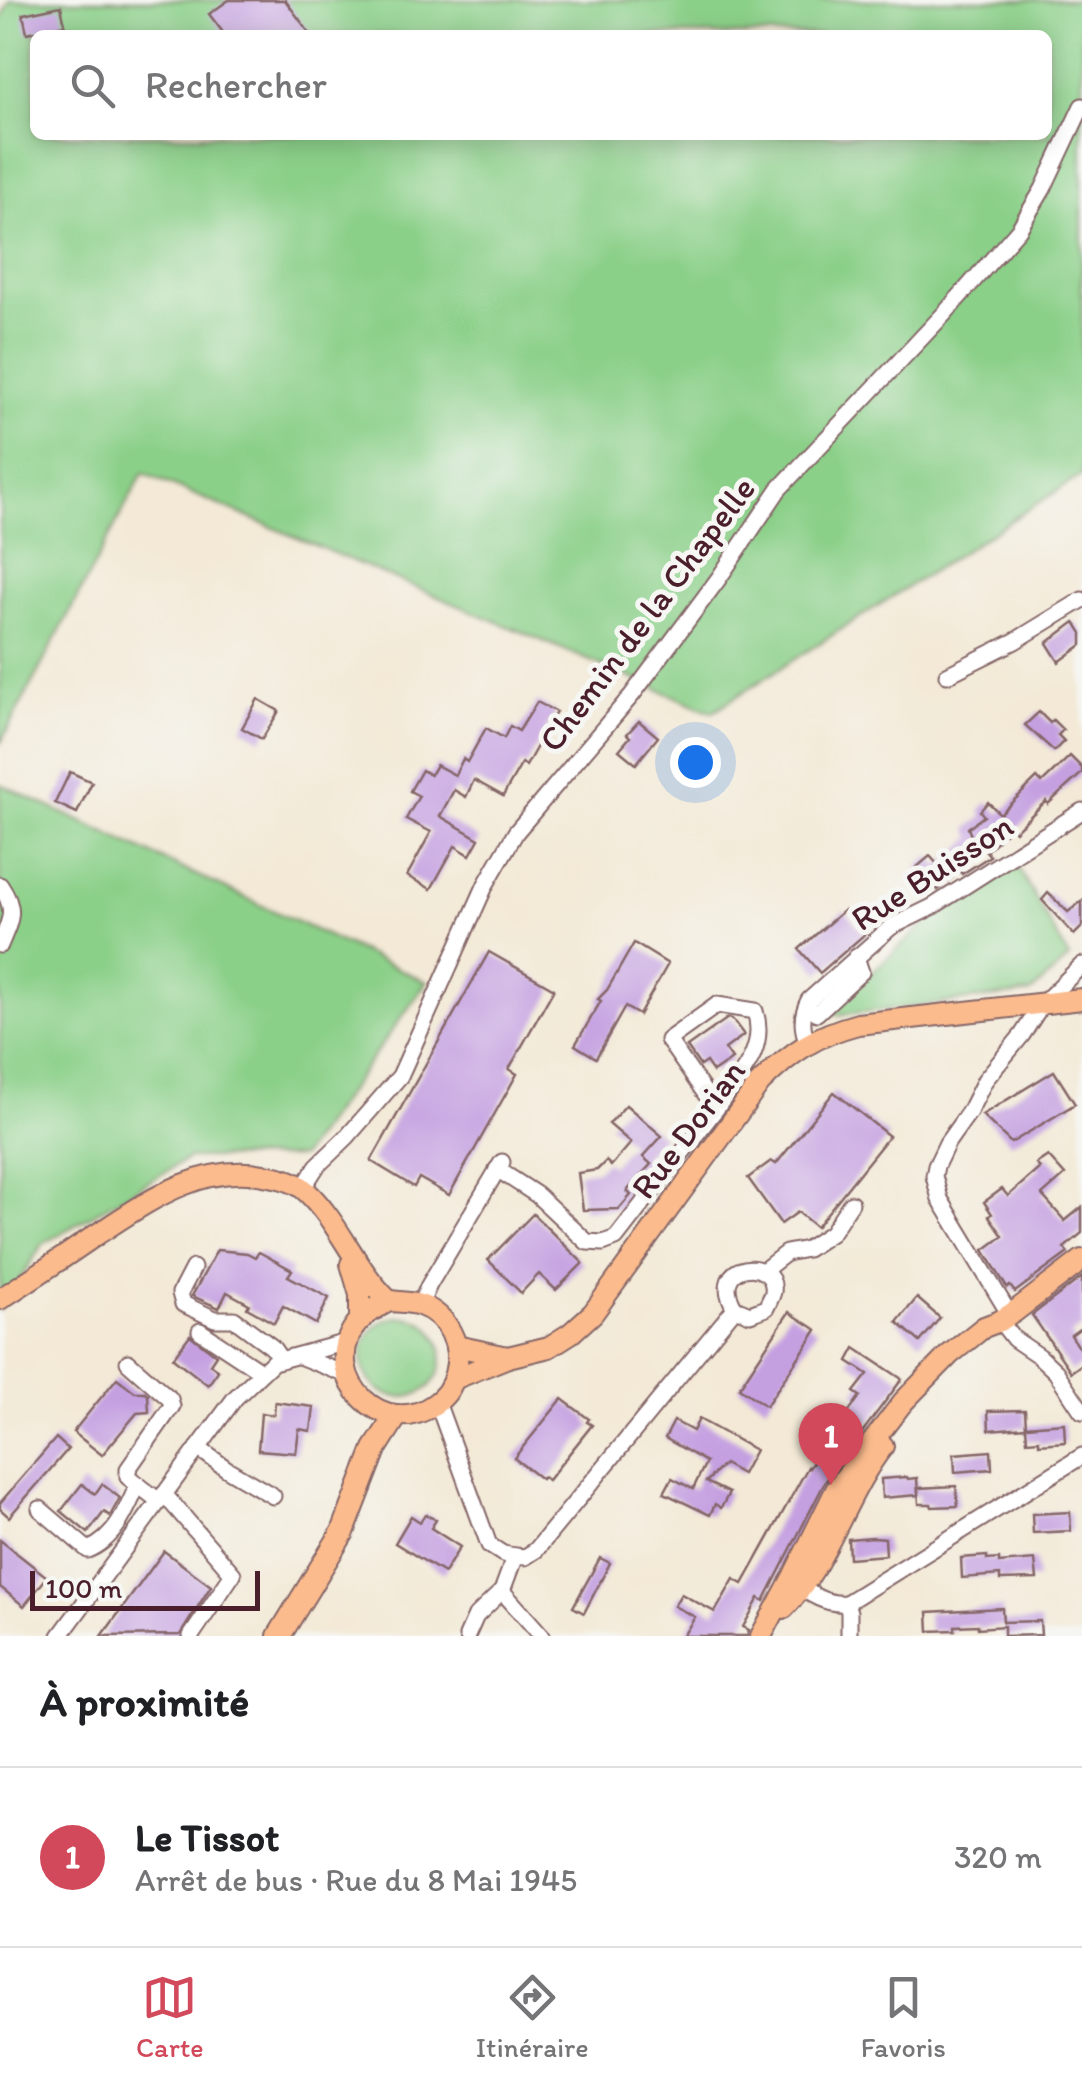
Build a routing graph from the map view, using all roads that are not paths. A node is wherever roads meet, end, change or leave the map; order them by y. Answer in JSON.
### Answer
{"nodes":[{"id":1,"x":1082,"y":106,"type":"edge"},
{"id":2,"x":1082,"y":600,"type":"edge"},
{"id":3,"x":948,"y":675,"type":"dead end"},
{"id":4,"x":1082,"y":811,"type":"edge"},
{"id":5,"x":0,"y":885,"type":"edge"},
{"id":6,"x":0,"y":944,"type":"edge"},
{"id":7,"x":856,"y":957,"type":"junction"},
{"id":8,"x":1082,"y":965,"type":"edge"},
{"id":9,"x":1082,"y":999,"type":"edge"},
{"id":10,"x":1042,"y":1004,"type":"junction"},
{"id":11,"x":818,"y":1013,"type":"dead end"},
{"id":12,"x":808,"y":1043,"type":"junction"},
{"id":13,"x":716,"y":1108,"type":"junction"},
{"id":14,"x":303,"y":1188,"type":"junction"},
{"id":15,"x":852,"y":1203,"type":"dead end"},
{"id":16,"x":344,"y":1243,"type":"junction"},
{"id":17,"x":1082,"y":1260,"type":"edge"},
{"id":18,"x":193,"y":1268,"type":"dead end"},
{"id":19,"x":763,"y":1271,"type":"junction"},
{"id":20,"x":0,"y":1299,"type":"edge"},
{"id":21,"x":390,"y":1300,"type":"junction"},
{"id":22,"x":420,"y":1306,"type":"junction"},
{"id":23,"x":735,"y":1308,"type":"junction"},
{"id":24,"x":1005,"y":1318,"type":"junction"},
{"id":25,"x":360,"y":1320,"type":"junction"},
{"id":26,"x":200,"y":1331,"type":"dead end"},
{"id":27,"x":347,"y":1342,"type":"junction"},
{"id":28,"x":456,"y":1346,"type":"junction"},
{"id":29,"x":299,"y":1356,"type":"junction"},
{"id":30,"x":508,"y":1357,"type":"junction"},
{"id":31,"x":281,"y":1360,"type":"junction"},
{"id":32,"x":128,"y":1362,"type":"dead end"},
{"id":33,"x":262,"y":1372,"type":"junction"},
{"id":34,"x":347,"y":1375,"type":"junction"},
{"id":35,"x":454,"y":1379,"type":"junction"},
{"id":36,"x":438,"y":1402,"type":"junction"},
{"id":37,"x":1080,"y":1403,"type":"edge"},
{"id":38,"x":396,"y":1416,"type":"junction"},
{"id":39,"x":198,"y":1448,"type":"junction"},
{"id":40,"x":1082,"y":1456,"type":"edge"},
{"id":41,"x":138,"y":1484,"type":"junction"},
{"id":42,"x":273,"y":1496,"type":"dead end"},
{"id":43,"x":162,"y":1498,"type":"junction"},
{"id":44,"x":40,"y":1509,"type":"dead end"},
{"id":45,"x":88,"y":1550,"type":"junction"},
{"id":46,"x":515,"y":1556,"type":"junction"},
{"id":47,"x":103,"y":1577,"type":"junction"},
{"id":48,"x":798,"y":1583,"type":"junction"},
{"id":49,"x":502,"y":1592,"type":"junction"},
{"id":50,"x":846,"y":1604,"type":"junction"},
{"id":51,"x":764,"y":1630,"type":"edge"},
{"id":52,"x":60,"y":1636,"type":"edge"},
{"id":53,"x":191,"y":1636,"type":"edge"},
{"id":54,"x":279,"y":1636,"type":"edge"},
{"id":55,"x":467,"y":1636,"type":"edge"},
{"id":56,"x":542,"y":1636,"type":"edge"},
{"id":57,"x":849,"y":1636,"type":"edge"}],
"edges":[{"from":1,"to":14,"type":"street","name":"Chemin de la Chapelle"},
{"from":2,"to":3,"type":"street"},
{"from":4,"to":7,"type":"street","name":"Rue Buisson"},
{"from":5,"to":6,"type":"street"},
{"from":7,"to":11,"type":"street"},
{"from":7,"to":12,"type":"street","name":"Rue Buisson"},
{"from":8,"to":10,"type":"street"},
{"from":9,"to":10,"type":"main road","name":"Rue Dorian"},
{"from":10,"to":12,"type":"main road","name":"Rue Dorian"},
{"from":10,"to":24,"type":"street"},
{"from":12,"to":30,"type":"main road","name":"Rue Dorian"},
{"from":13,"to":13,"type":"street"},
{"from":13,"to":22,"type":"street"},
{"from":14,"to":16,"type":"main road"},
{"from":14,"to":20,"type":"main road"},
{"from":15,"to":19,"type":"street"},
{"from":16,"to":21,"type":"main road"},
{"from":16,"to":25,"type":"main road"},
{"from":17,"to":24,"type":"main road"},
{"from":18,"to":31,"type":"street"},
{"from":19,"to":23,"type":"street"},
{"from":19,"to":23,"type":"street"},
{"from":21,"to":22,"type":"main road"},
{"from":21,"to":25,"type":"main road"},
{"from":22,"to":28,"type":"main road"},
{"from":23,"to":46,"type":"street"},
{"from":24,"to":37,"type":"street"},
{"from":24,"to":48,"type":"main road"},
{"from":25,"to":27,"type":"main road"},
{"from":26,"to":33,"type":"street"},
{"from":27,"to":29,"type":"street"},
{"from":27,"to":34,"type":"main road"},
{"from":28,"to":30,"type":"main road","name":"Rue Dorian"},
{"from":28,"to":35,"type":"main road"},
{"from":29,"to":31,"type":"street"},
{"from":29,"to":34,"type":"street"},
{"from":30,"to":35,"type":"main road","name":"Rue Dorian"},
{"from":31,"to":33,"type":"street"},
{"from":32,"to":41,"type":"street"},
{"from":33,"to":39,"type":"street"},
{"from":34,"to":38,"type":"main road"},
{"from":35,"to":36,"type":"main road"},
{"from":36,"to":38,"type":"main road"},
{"from":36,"to":46,"type":"street"},
{"from":38,"to":54,"type":"highway"},
{"from":39,"to":42,"type":"street"},
{"from":39,"to":43,"type":"street"},
{"from":40,"to":50,"type":"street"},
{"from":41,"to":43,"type":"street"},
{"from":41,"to":45,"type":"street"},
{"from":43,"to":47,"type":"street"},
{"from":43,"to":53,"type":"street"},
{"from":44,"to":45,"type":"street"},
{"from":45,"to":47,"type":"street"},
{"from":46,"to":49,"type":"street"},
{"from":47,"to":52,"type":"street"},
{"from":48,"to":50,"type":"street"},
{"from":48,"to":51,"type":"main road"},
{"from":49,"to":55,"type":"street"},
{"from":49,"to":56,"type":"street"},
{"from":50,"to":57,"type":"street"}]}
